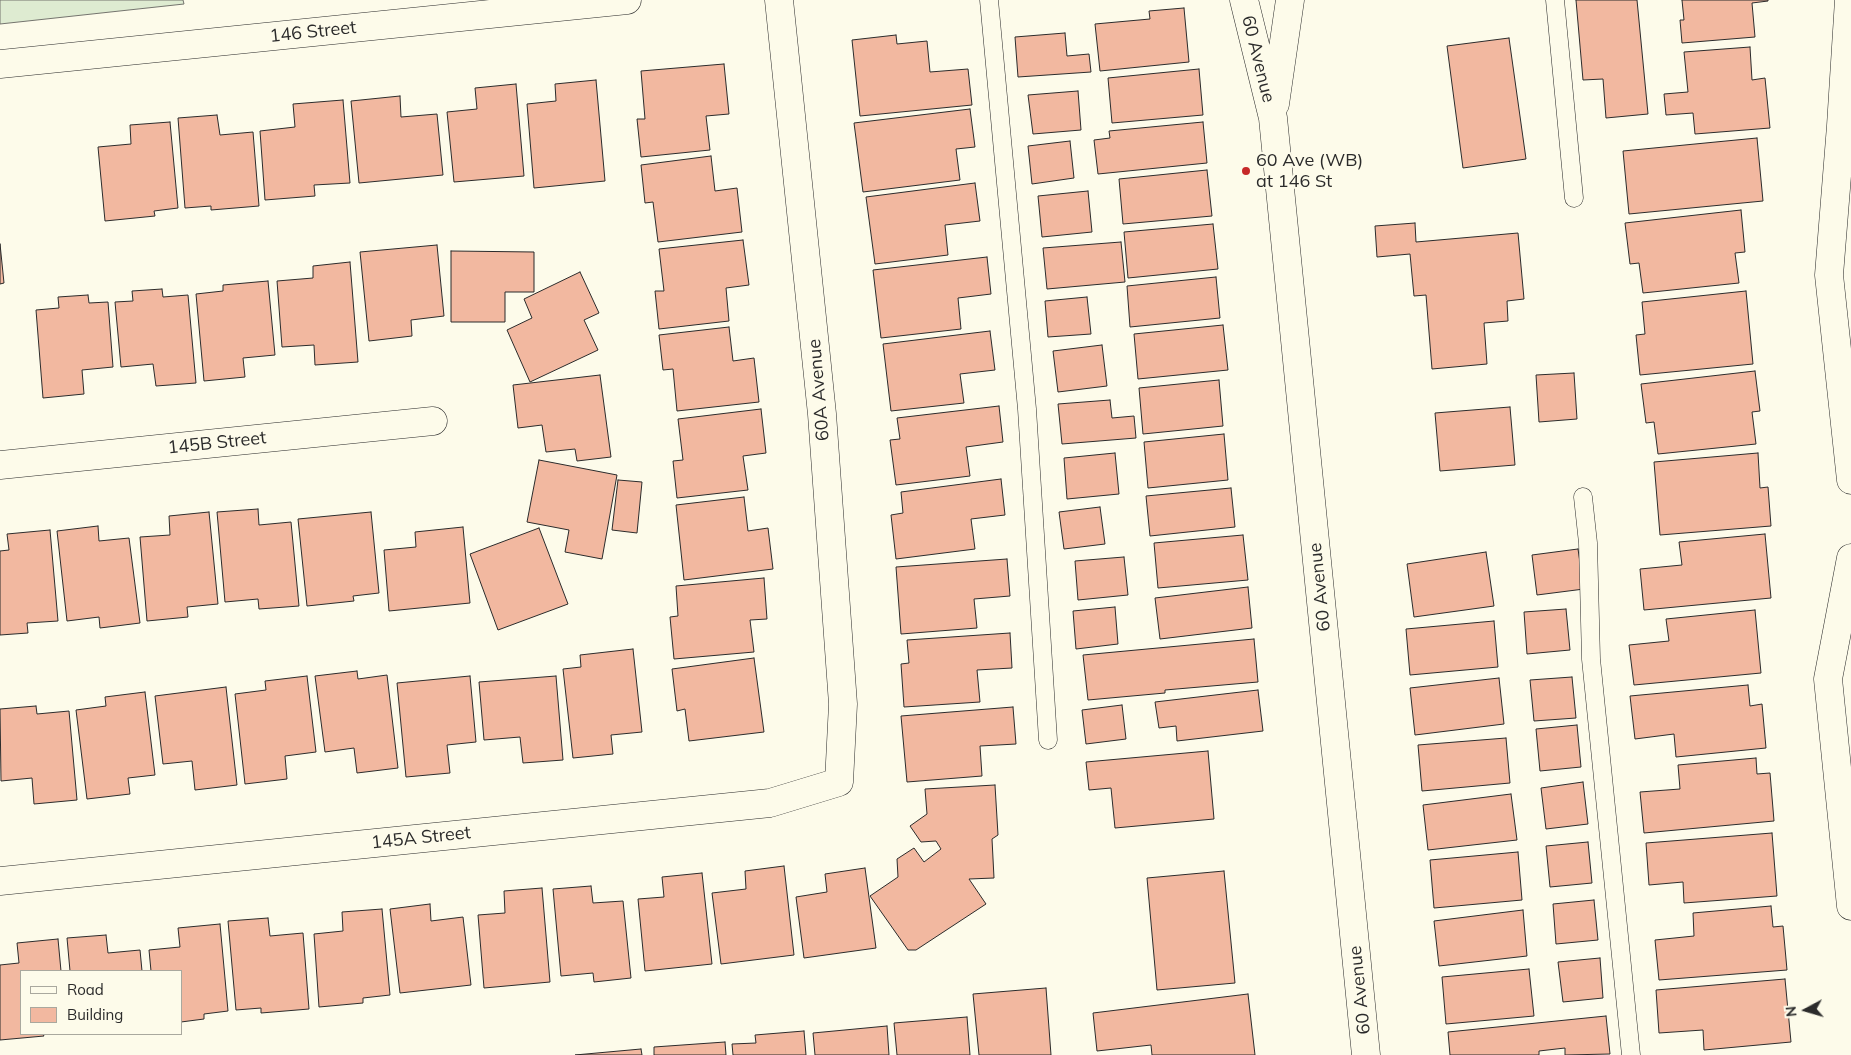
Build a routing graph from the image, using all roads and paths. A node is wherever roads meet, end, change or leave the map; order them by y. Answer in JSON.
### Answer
{"nodes":[{"id":1,"x":627,"y":0,"type":"edge"},
{"id":2,"x":779,"y":0,"type":"edge"},
{"id":3,"x":989,"y":0,"type":"edge"},
{"id":4,"x":1244,"y":0,"type":"edge"},
{"id":5,"x":1290,"y":0,"type":"edge"},
{"id":6,"x":1555,"y":0,"type":"edge"},
{"id":7,"x":1849,"y":0,"type":"edge"},
{"id":8,"x":595,"y":2,"type":"edge"},
{"id":9,"x":0,"y":64,"type":"edge"},
{"id":10,"x":1273,"y":118,"type":"junction"},
{"id":11,"x":1574,"y":198,"type":"dead end"},
{"id":12,"x":433,"y":421,"type":"dead end"},
{"id":13,"x":0,"y":466,"type":"edge"},
{"id":14,"x":1851,"y":480,"type":"edge"},
{"id":15,"x":1583,"y":497,"type":"dead end"},
{"id":16,"x":1851,"y":558,"type":"edge"},
{"id":17,"x":1048,"y":740,"type":"dead end"},
{"id":18,"x":839,"y":782,"type":"joint"},
{"id":19,"x":0,"y":881,"type":"edge"},
{"id":20,"x":1851,"y":906,"type":"edge"},
{"id":21,"x":1366,"y":1055,"type":"edge"},
{"id":22,"x":1631,"y":1055,"type":"edge"}],
"edges":[{"from":1,"to":8,"type":"street","name":"146 Street"},
{"from":2,"to":18,"type":"street","name":"60A Avenue"},
{"from":3,"to":17,"type":"lane"},
{"from":4,"to":10,"type":"street","name":"60 Avenue"},
{"from":5,"to":10,"type":"street","name":"60 Avenue"},
{"from":6,"to":11,"type":"lane"},
{"from":7,"to":14,"type":"street"},
{"from":8,"to":9,"type":"street","name":"146 Street"},
{"from":10,"to":21,"type":"street","name":"60 Avenue"},
{"from":12,"to":13,"type":"street","name":"145B Street"},
{"from":15,"to":22,"type":"lane"},
{"from":16,"to":20,"type":"street"},
{"from":18,"to":19,"type":"street","name":"145A Street"}]}
